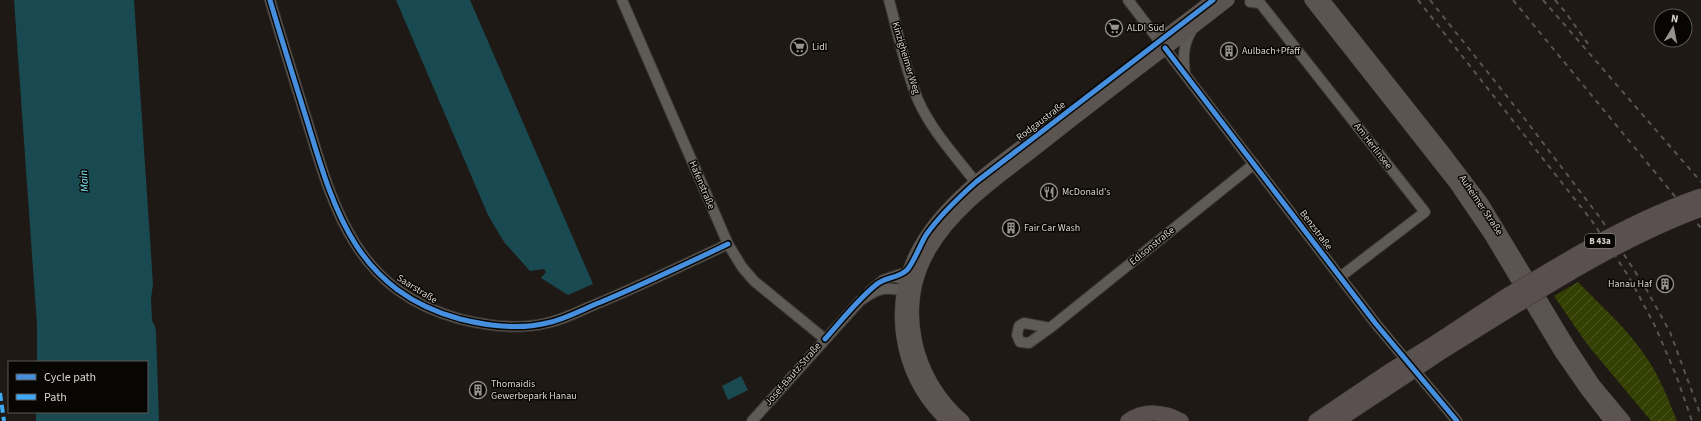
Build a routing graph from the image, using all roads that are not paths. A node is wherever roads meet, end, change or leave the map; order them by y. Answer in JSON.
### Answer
{"nodes":[{"id":1,"x":270,"y":0,"type":"edge"},
{"id":2,"x":622,"y":0,"type":"edge"},
{"id":3,"x":889,"y":0,"type":"edge"},
{"id":4,"x":1128,"y":0,"type":"edge"},
{"id":5,"x":1213,"y":0,"type":"edge"},
{"id":6,"x":1228,"y":0,"type":"edge"},
{"id":7,"x":1311,"y":0,"type":"edge"},
{"id":8,"x":1323,"y":0,"type":"edge"},
{"id":9,"x":1250,"y":2,"type":"dead end"},
{"id":10,"x":1193,"y":28,"type":"junction"},
{"id":11,"x":1162,"y":44,"type":"junction"},
{"id":12,"x":1185,"y":74,"type":"junction"},
{"id":13,"x":1254,"y":164,"type":"junction"},
{"id":14,"x":979,"y":186,"type":"junction"},
{"id":15,"x":1701,"y":196,"type":"edge"},
{"id":16,"x":1701,"y":209,"type":"edge"},
{"id":17,"x":728,"y":244,"type":"junction"},
{"id":18,"x":1340,"y":277,"type":"junction"},
{"id":19,"x":905,"y":284,"type":"junction"},
{"id":20,"x":860,"y":301,"type":"junction"},
{"id":21,"x":1509,"y":302,"type":"junction"},
{"id":22,"x":1050,"y":328,"type":"dead end"},
{"id":23,"x":825,"y":339,"type":"junction"},
{"id":24,"x":1393,"y":376,"type":"junction"},
{"id":25,"x":1356,"y":409,"type":"junction"},
{"id":26,"x":752,"y":421,"type":"edge"},
{"id":27,"x":946,"y":421,"type":"edge"},
{"id":28,"x":963,"y":421,"type":"edge"},
{"id":29,"x":1128,"y":421,"type":"edge"},
{"id":30,"x":1134,"y":421,"type":"edge"},
{"id":31,"x":1174,"y":421,"type":"edge"},
{"id":32,"x":1181,"y":421,"type":"edge"},
{"id":33,"x":1316,"y":421,"type":"edge"},
{"id":34,"x":1337,"y":421,"type":"edge"},
{"id":35,"x":1344,"y":421,"type":"edge"},
{"id":36,"x":1457,"y":421,"type":"edge"},
{"id":37,"x":1611,"y":421,"type":"edge"},
{"id":38,"x":1624,"y":421,"type":"edge"}],
"edges":[{"from":1,"to":17,"type":"street","name":"Saarstraße"},
{"from":2,"to":17,"type":"street","name":"Hafenstraße"},
{"from":3,"to":14,"type":"street","name":"Kinzigheimer Weg"},
{"from":4,"to":11,"type":"street","name":"Benzstraße"},
{"from":5,"to":11,"type":"main road","name":"Rodgaustraße"},
{"from":6,"to":10,"type":"main road","name":"Rodgaustraße"},
{"from":7,"to":37,"type":"main road","name":"Auheimer Straße"},
{"from":8,"to":38,"type":"main road","name":"Auheimer Straße"},
{"from":9,"to":18,"type":"street","name":"Am Herlinsee"},
{"from":10,"to":11,"type":"main road","name":"Rodgaustraße"},
{"from":10,"to":12,"type":"street"},
{"from":11,"to":12,"type":"street","name":"Benzstraße"},
{"from":11,"to":14,"type":"main road","name":"Rodgaustraße"},
{"from":12,"to":13,"type":"street","name":"Benzstraße"},
{"from":13,"to":18,"type":"street","name":"Benzstraße"},
{"from":13,"to":22,"type":"street","name":"Edisonstraße"},
{"from":14,"to":19,"type":"main road","name":"Rodgaustraße"},
{"from":14,"to":19,"type":"main road","name":"Rodgaustraße"},
{"from":15,"to":21,"type":"highway","number":"B 43a","bridge":true},
{"from":16,"to":21,"type":"highway","number":"B 43a","bridge":true},
{"from":17,"to":23,"type":"street","name":"Hafenstraße"},
{"from":18,"to":36,"type":"street","name":"Benzstraße"},
{"from":19,"to":20,"type":"street","name":"Josef-Bautz-Straße"},
{"from":19,"to":20,"type":"street"},
{"from":19,"to":27,"type":"main road","name":"Rodgaustraße"},
{"from":19,"to":28,"type":"main road","name":"Rodgaustraße"},
{"from":20,"to":23,"type":"street","name":"Josef-Bautz-Straße"},
{"from":21,"to":24,"type":"highway","number":"B 43a","bridge":true},
{"from":23,"to":26,"type":"street","name":"Josef-Bautz-Straße"},
{"from":24,"to":25,"type":"highway","number":"B 43a"},
{"from":24,"to":33,"type":"highway","number":"B 43a"},
{"from":25,"to":34,"type":"highway","number":"B 43a"},
{"from":25,"to":35,"type":"highway"},
{"from":29,"to":32,"type":"highway"},
{"from":30,"to":31,"type":"highway"}]}
